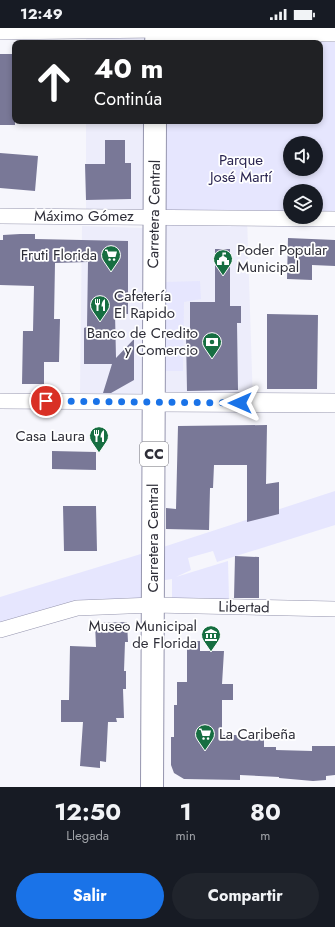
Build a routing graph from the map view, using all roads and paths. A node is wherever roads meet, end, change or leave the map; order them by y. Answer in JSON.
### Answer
{"nodes":[{"id":1,"x":335,"y":31,"type":"edge"},
{"id":2,"x":0,"y":32,"type":"edge"},
{"id":3,"x":156,"y":34,"type":"edge"},
{"id":4,"x":155,"y":124,"type":"edge"},
{"id":5,"x":0,"y":216,"type":"edge"},
{"id":6,"x":154,"y":216,"type":"junction"},
{"id":7,"x":335,"y":218,"type":"edge"},
{"id":8,"x":0,"y":401,"type":"edge"},
{"id":9,"x":154,"y":402,"type":"junction"},
{"id":10,"x":335,"y":403,"type":"edge"},
{"id":11,"x":153,"y":605,"type":"junction"},
{"id":12,"x":335,"y":609,"type":"edge"},
{"id":13,"x":0,"y":630,"type":"edge"},
{"id":14,"x":152,"y":787,"type":"edge"}],
"edges":[{"from":1,"to":3,"type":"main road"},
{"from":2,"to":3,"type":"street"},
{"from":4,"to":6,"type":"highway","name":"Carretera Central","number":"CC"},
{"from":5,"to":6,"type":"street","name":"Máximo Gómez"},
{"from":6,"to":7,"type":"street","name":"Máximo Gómez"},
{"from":6,"to":9,"type":"highway","name":"Carretera Central","number":"CC"},
{"from":8,"to":9,"type":"street"},
{"from":9,"to":10,"type":"street"},
{"from":9,"to":11,"type":"highway","name":"Carretera Central","number":"CC"},
{"from":11,"to":12,"type":"street","name":"Libertad"},
{"from":11,"to":13,"type":"street","name":"Libertad"},
{"from":11,"to":14,"type":"highway","name":"Carretera Central","number":"CC"}]}
